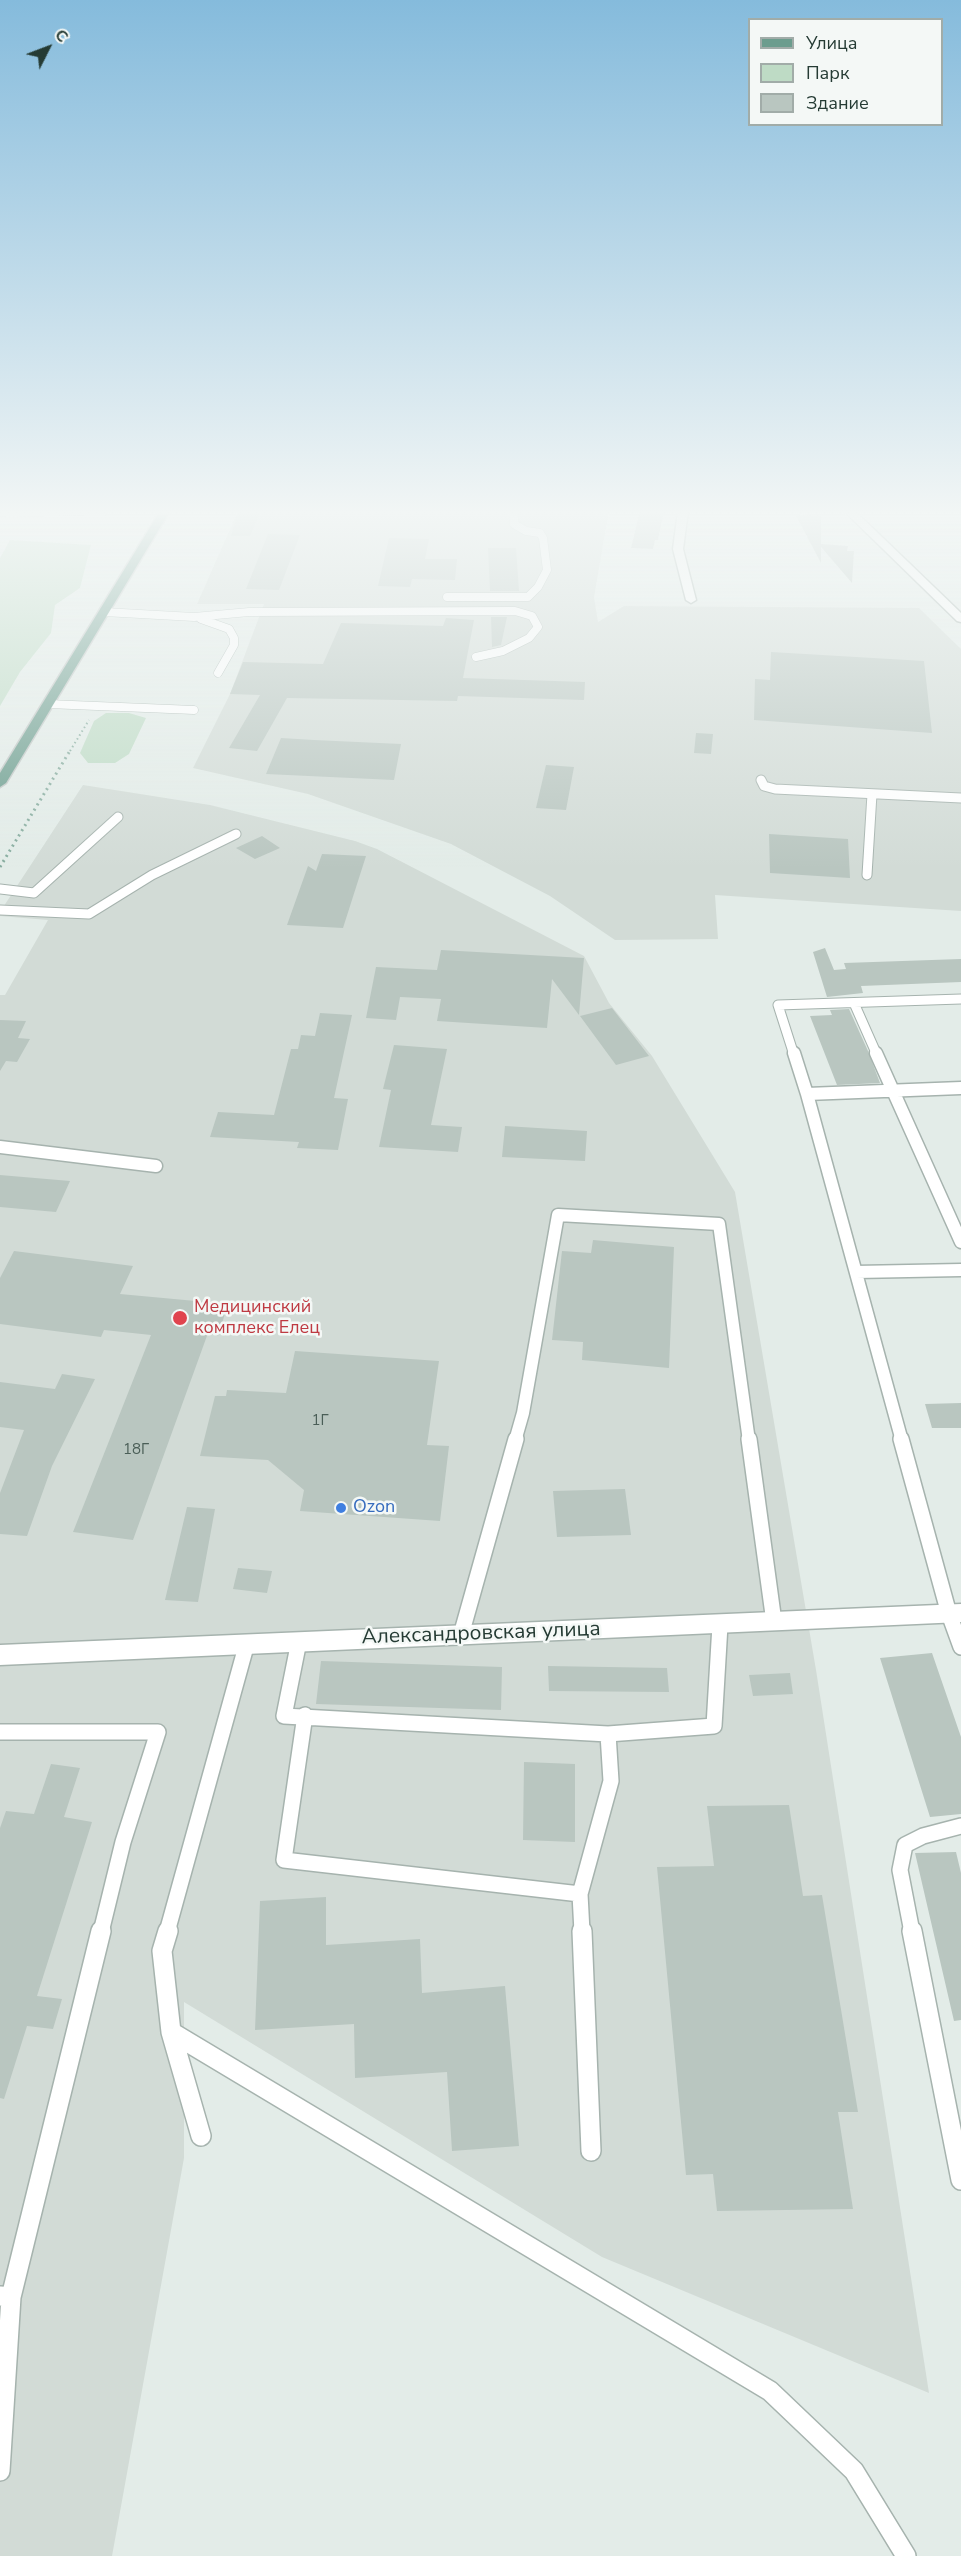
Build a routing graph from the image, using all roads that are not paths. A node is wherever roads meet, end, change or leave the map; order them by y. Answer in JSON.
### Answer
{"nodes":[{"id":1,"x":93,"y":630,"type":"edge"},
{"id":2,"x":230,"y":630,"type":"edge"},
{"id":3,"x":535,"y":630,"type":"edge"},
{"id":4,"x":476,"y":657,"type":"dead end"},
{"id":5,"x":218,"y":673,"type":"dead end"},
{"id":6,"x":48,"y":704,"type":"junction"},
{"id":7,"x":194,"y":710,"type":"dead end"},
{"id":8,"x":761,"y":780,"type":"dead end"},
{"id":9,"x":0,"y":783,"type":"edge"},
{"id":10,"x":872,"y":794,"type":"junction"},
{"id":11,"x":961,"y":798,"type":"edge"},
{"id":12,"x":118,"y":817,"type":"dead end"},
{"id":13,"x":236,"y":834,"type":"dead end"},
{"id":14,"x":867,"y":875,"type":"dead end"},
{"id":15,"x":0,"y":889,"type":"edge"},
{"id":16,"x":0,"y":910,"type":"edge"},
{"id":17,"x":961,"y":999,"type":"edge"},
{"id":18,"x":854,"y":1003,"type":"junction"},
{"id":19,"x":961,"y":1088,"type":"edge"},
{"id":20,"x":893,"y":1091,"type":"junction"},
{"id":21,"x":807,"y":1094,"type":"junction"},
{"id":22,"x":0,"y":1147,"type":"edge"},
{"id":23,"x":156,"y":1166,"type":"dead end"},
{"id":24,"x":961,"y":1242,"type":"edge"},
{"id":25,"x":961,"y":1270,"type":"edge"},
{"id":26,"x":856,"y":1272,"type":"junction"},
{"id":27,"x":955,"y":1613,"type":"edge"},
{"id":28,"x":774,"y":1622,"type":"junction"},
{"id":29,"x":720,"y":1625,"type":"junction"},
{"id":30,"x":461,"y":1635,"type":"junction"},
{"id":31,"x":299,"y":1641,"type":"junction"},
{"id":32,"x":247,"y":1643,"type":"junction"},
{"id":33,"x":961,"y":1647,"type":"edge"},
{"id":34,"x":0,"y":1655,"type":"edge"},
{"id":35,"x":305,"y":1715,"type":"junction"},
{"id":36,"x":0,"y":1732,"type":"edge"},
{"id":37,"x":608,"y":1734,"type":"junction"},
{"id":38,"x":961,"y":1826,"type":"edge"},
{"id":39,"x":580,"y":1894,"type":"junction"},
{"id":40,"x":171,"y":2032,"type":"junction"},
{"id":41,"x":201,"y":2136,"type":"dead end"},
{"id":42,"x":591,"y":2151,"type":"dead end"},
{"id":43,"x":961,"y":2180,"type":"edge"},
{"id":44,"x":5,"y":2296,"type":"edge"},
{"id":45,"x":0,"y":2471,"type":"edge"},
{"id":46,"x":906,"y":2556,"type":"edge"}],
"edges":[{"from":1,"to":6,"type":"main road"},
{"from":2,"to":5,"type":"lane"},
{"from":3,"to":4,"type":"lane"},
{"from":6,"to":7,"type":"lane"},
{"from":6,"to":9,"type":"main road"},
{"from":8,"to":10,"type":"lane"},
{"from":10,"to":11,"type":"lane"},
{"from":10,"to":14,"type":"lane"},
{"from":12,"to":15,"type":"lane"},
{"from":13,"to":16,"type":"lane"},
{"from":17,"to":18,"type":"lane"},
{"from":18,"to":20,"type":"lane"},
{"from":18,"to":21,"type":"lane"},
{"from":19,"to":20,"type":"lane"},
{"from":20,"to":21,"type":"lane"},
{"from":20,"to":24,"type":"lane"},
{"from":21,"to":26,"type":"lane"},
{"from":22,"to":23,"type":"lane"},
{"from":25,"to":26,"type":"lane"},
{"from":26,"to":27,"type":"lane"},
{"from":27,"to":28,"type":"street","name":"Александровская улица"},
{"from":27,"to":33,"type":"lane"},
{"from":28,"to":29,"type":"street","name":"Александровская улица"},
{"from":28,"to":30,"type":"lane"},
{"from":29,"to":30,"type":"street","name":"Александровская улица"},
{"from":29,"to":37,"type":"lane"},
{"from":30,"to":31,"type":"street","name":"Александровская улица"},
{"from":31,"to":32,"type":"street","name":"Александровская улица"},
{"from":31,"to":35,"type":"lane"},
{"from":32,"to":34,"type":"street","name":"Александровская улица"},
{"from":32,"to":40,"type":"lane"},
{"from":35,"to":37,"type":"lane"},
{"from":35,"to":39,"type":"lane"},
{"from":36,"to":44,"type":"lane"},
{"from":37,"to":39,"type":"lane"},
{"from":38,"to":43,"type":"lane"},
{"from":39,"to":42,"type":"lane"},
{"from":40,"to":41,"type":"lane"},
{"from":40,"to":46,"type":"lane"},
{"from":44,"to":45,"type":"lane"}]}
